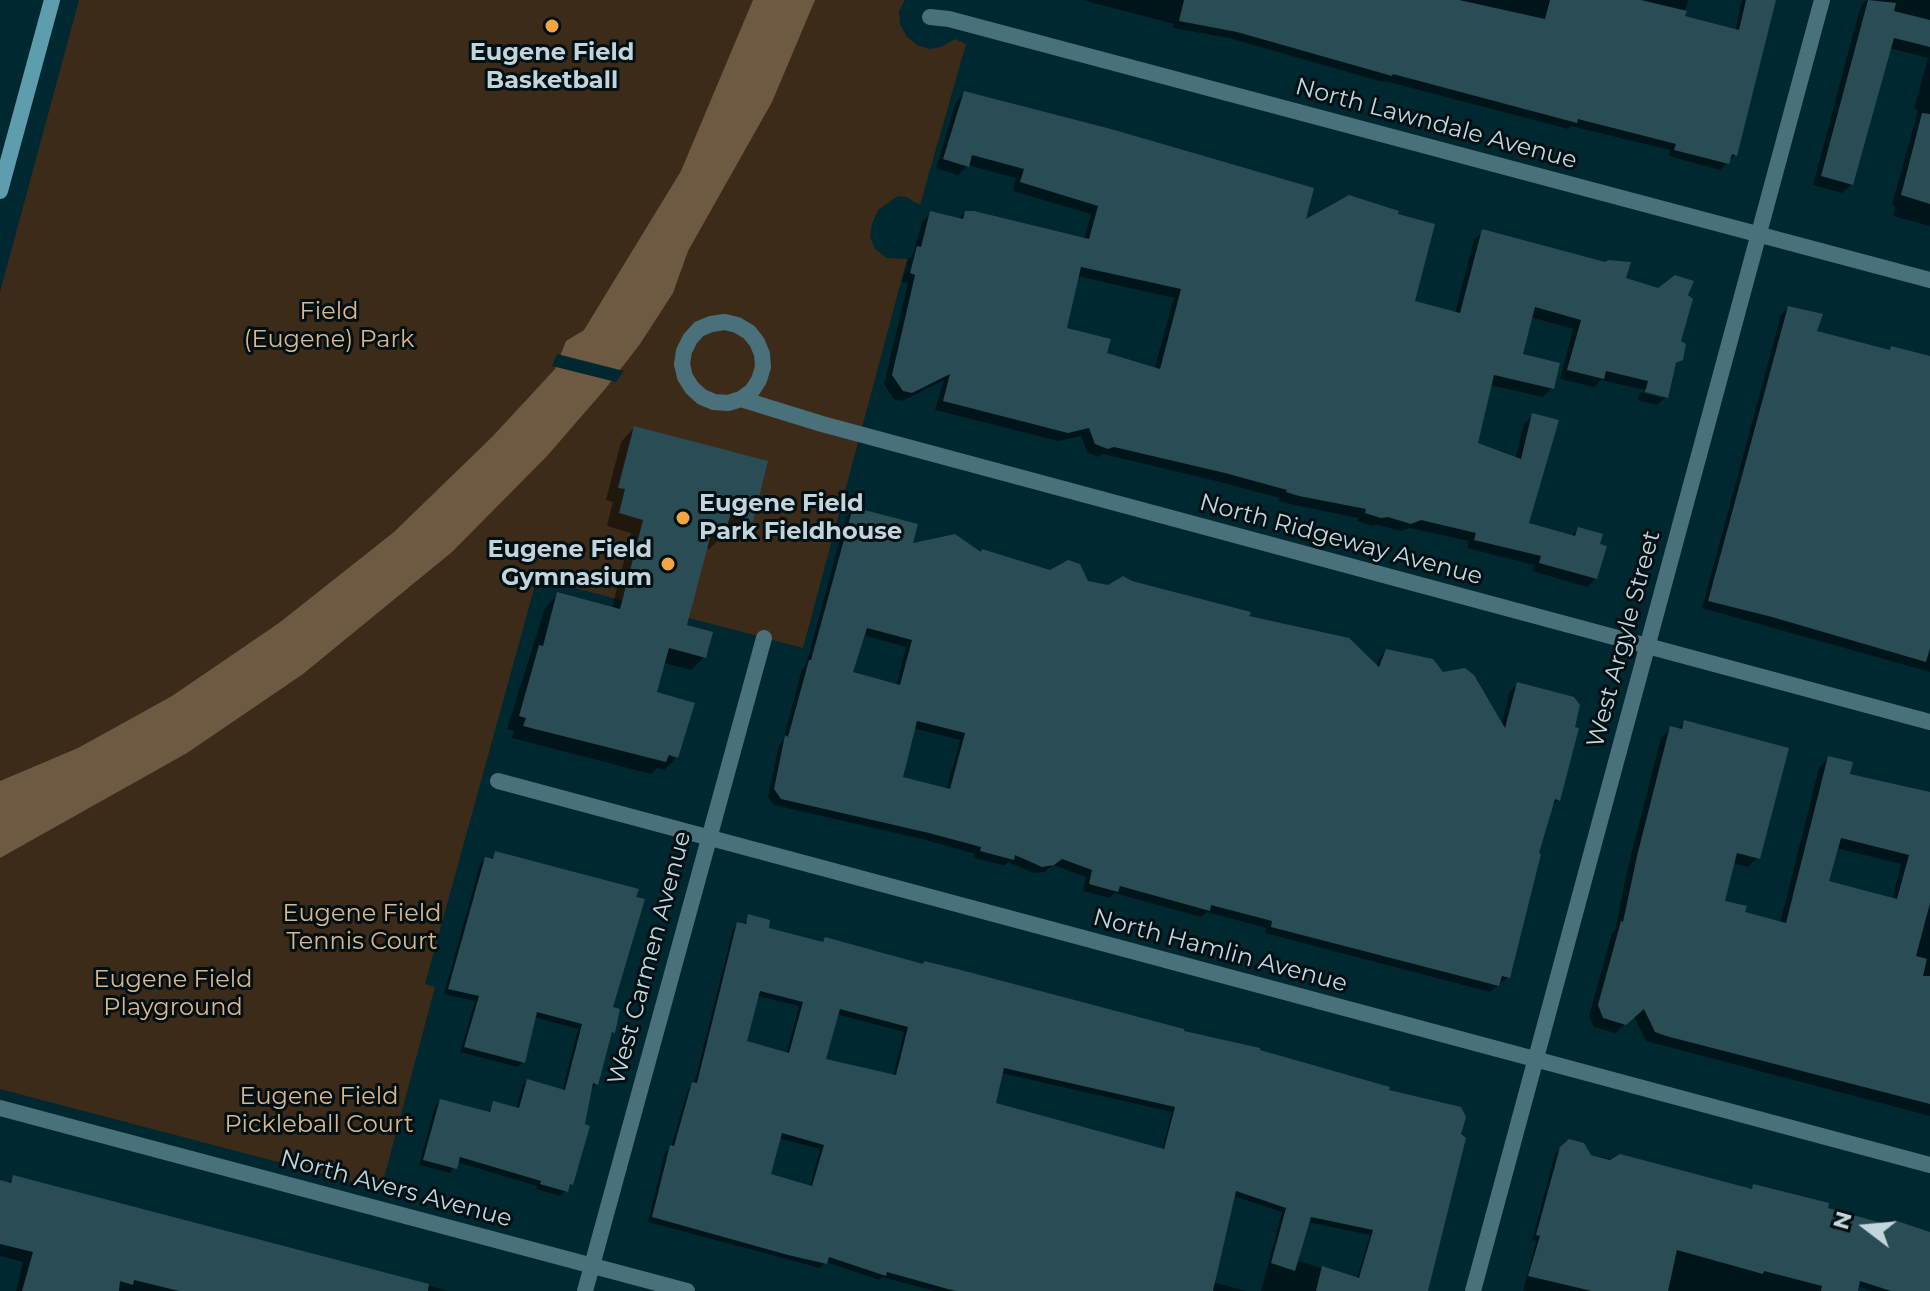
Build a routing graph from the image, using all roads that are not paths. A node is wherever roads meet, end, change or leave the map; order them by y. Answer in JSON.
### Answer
{"nodes":[{"id":1,"x":52,"y":0,"type":"edge"},
{"id":2,"x":1822,"y":0,"type":"edge"},
{"id":3,"x":930,"y":17,"type":"dead end"},
{"id":4,"x":0,"y":191,"type":"edge"},
{"id":5,"x":1759,"y":234,"type":"junction"},
{"id":6,"x":1930,"y":280,"type":"edge"},
{"id":7,"x":741,"y":399,"type":"junction"},
{"id":8,"x":764,"y":638,"type":"dead end"},
{"id":9,"x":1647,"y":647,"type":"junction"},
{"id":10,"x":1930,"y":722,"type":"edge"},
{"id":11,"x":498,"y":781,"type":"dead end"},
{"id":12,"x":707,"y":839,"type":"junction"},
{"id":13,"x":1535,"y":1060,"type":"junction"},
{"id":14,"x":0,"y":1108,"type":"edge"},
{"id":15,"x":1930,"y":1165,"type":"edge"},
{"id":16,"x":592,"y":1265,"type":"junction"},
{"id":17,"x":585,"y":1291,"type":"edge"},
{"id":18,"x":687,"y":1291,"type":"edge"},
{"id":19,"x":1473,"y":1291,"type":"edge"}],
"edges":[{"from":1,"to":4,"type":"main road"},
{"from":2,"to":5,"type":"street","name":"West Argyle Street"},
{"from":3,"to":5,"type":"street","name":"North Lawndale Avenue"},
{"from":5,"to":6,"type":"street","name":"North Lawndale Avenue"},
{"from":5,"to":9,"type":"street","name":"West Argyle Street"},
{"from":7,"to":7,"type":"street","name":"North Ridgeway Avenue"},
{"from":7,"to":9,"type":"street","name":"North Ridgeway Avenue"},
{"from":8,"to":12,"type":"street","name":"West Carmen Avenue"},
{"from":9,"to":10,"type":"street","name":"North Ridgeway Avenue"},
{"from":9,"to":13,"type":"street","name":"West Argyle Street"},
{"from":11,"to":12,"type":"street","name":"North Hamlin Avenue"},
{"from":12,"to":13,"type":"street","name":"North Hamlin Avenue"},
{"from":12,"to":16,"type":"street","name":"West Carmen Avenue"},
{"from":13,"to":15,"type":"street","name":"North Hamlin Avenue"},
{"from":13,"to":19,"type":"street","name":"West Argyle Street"},
{"from":14,"to":16,"type":"street","name":"North Avers Avenue"},
{"from":16,"to":17,"type":"street","name":"West Carmen Avenue"},
{"from":16,"to":18,"type":"street","name":"North Avers Avenue"}]}
